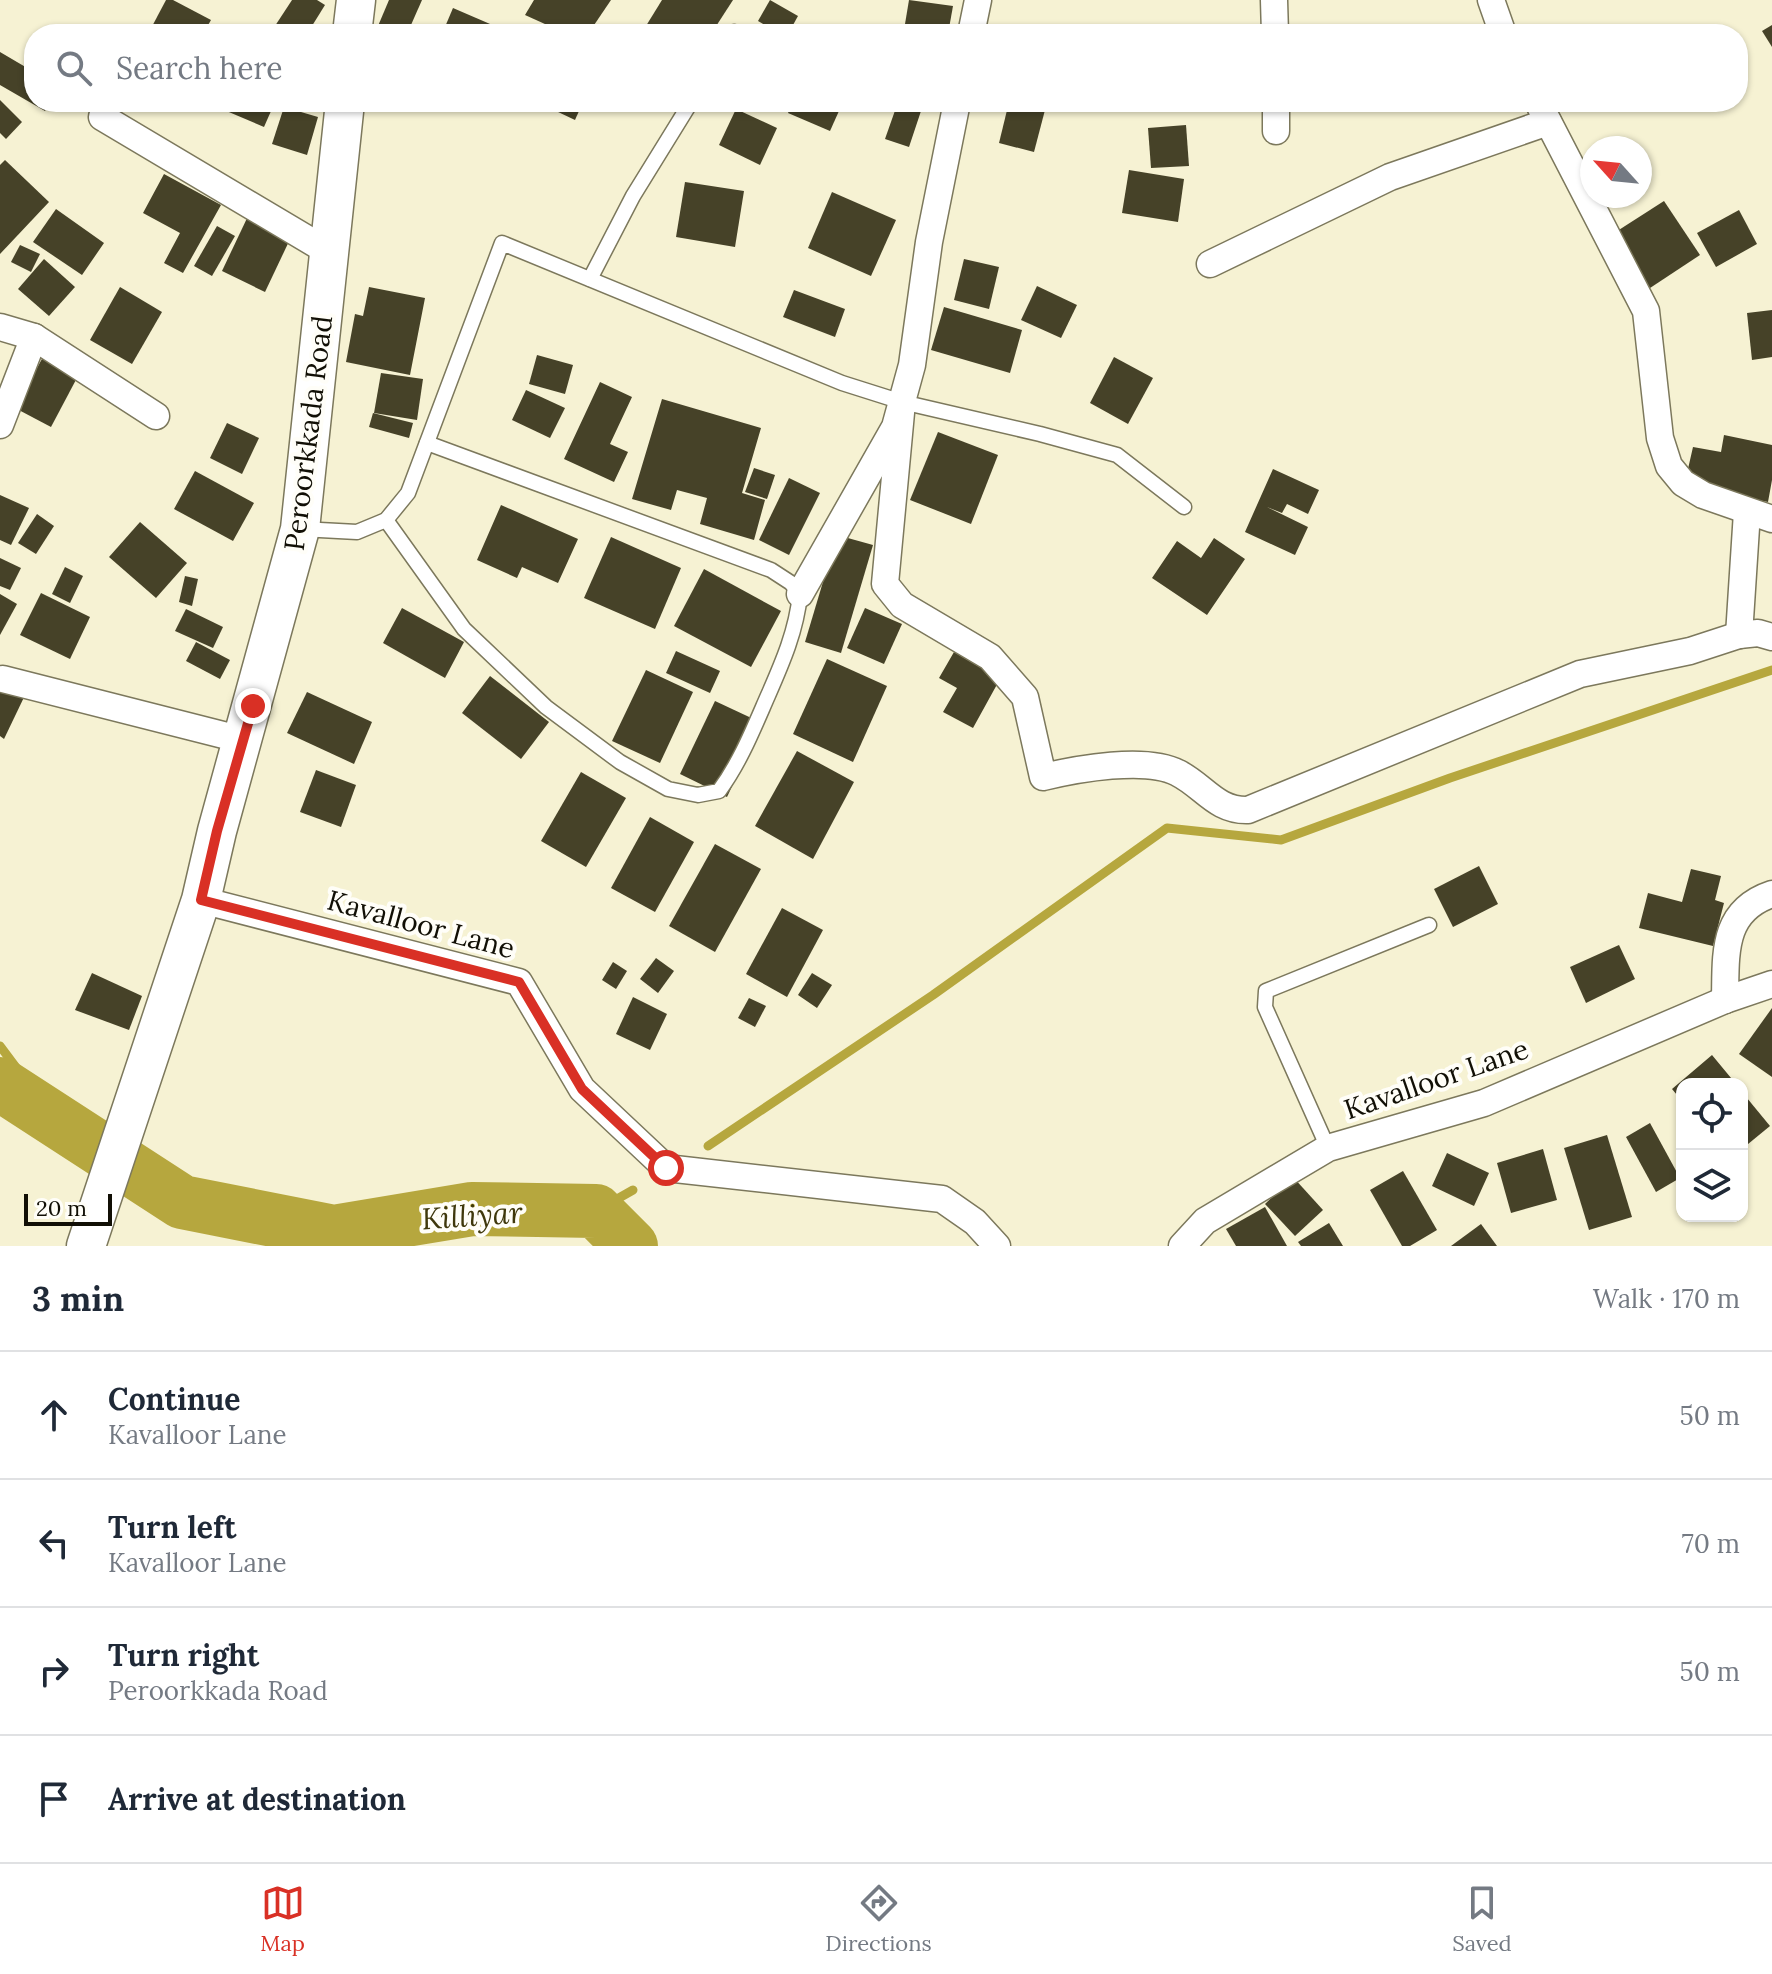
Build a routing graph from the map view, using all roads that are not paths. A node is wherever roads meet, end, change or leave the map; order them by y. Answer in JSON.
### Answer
{"nodes":[{"id":1,"x":356,"y":0,"type":"edge"},
{"id":2,"x":978,"y":0,"type":"edge"},
{"id":3,"x":1274,"y":0,"type":"edge"},
{"id":4,"x":1491,"y":0,"type":"edge"},
{"id":5,"x":353,"y":24,"type":"edge"},
{"id":6,"x":973,"y":24,"type":"edge"},
{"id":7,"x":1275,"y":24,"type":"edge"},
{"id":8,"x":1499,"y":24,"type":"edge"},
{"id":9,"x":344,"y":112,"type":"edge"},
{"id":10,"x":685,"y":112,"type":"edge"},
{"id":11,"x":955,"y":112,"type":"edge"},
{"id":12,"x":1276,"y":112,"type":"edge"},
{"id":13,"x":1543,"y":112,"type":"edge"},
{"id":14,"x":102,"y":117,"type":"dead end"},
{"id":15,"x":1276,"y":131,"type":"dead end"},
{"id":16,"x":329,"y":252,"type":"junction"},
{"id":17,"x":1210,"y":264,"type":"dead end"},
{"id":18,"x":590,"y":279,"type":"junction"},
{"id":19,"x":0,"y":327,"type":"edge"},
{"id":20,"x":34,"y":337,"type":"junction"},
{"id":21,"x":902,"y":402,"type":"junction"},
{"id":22,"x":156,"y":416,"type":"dead end"},
{"id":23,"x":0,"y":425,"type":"edge"},
{"id":24,"x":427,"y":443,"type":"junction"},
{"id":25,"x":1184,"y":507,"type":"dead end"},
{"id":26,"x":1760,"y":516,"type":"edge"},
{"id":27,"x":386,"y":520,"type":"junction"},
{"id":28,"x":300,"y":529,"type":"junction"},
{"id":29,"x":800,"y":594,"type":"junction"},
{"id":30,"x":1739,"y":635,"type":"junction"},
{"id":31,"x":1772,"y":637,"type":"edge"},
{"id":32,"x":3,"y":679,"type":"dead end"},
{"id":33,"x":243,"y":740,"type":"junction"},
{"id":34,"x":1772,"y":894,"type":"edge"},
{"id":35,"x":201,"y":900,"type":"junction"},
{"id":36,"x":1429,"y":925,"type":"dead end"},
{"id":37,"x":1772,"y":984,"type":"edge"},
{"id":38,"x":1725,"y":1000,"type":"junction"},
{"id":39,"x":1328,"y":1148,"type":"junction"},
{"id":40,"x":86,"y":1246,"type":"edge"},
{"id":41,"x":997,"y":1246,"type":"edge"},
{"id":42,"x":1182,"y":1246,"type":"edge"}],
"edges":[{"from":1,"to":5,"type":"main road"},
{"from":2,"to":6,"type":"street"},
{"from":3,"to":7,"type":"street"},
{"from":4,"to":8,"type":"street"},
{"from":9,"to":16,"type":"main road","name":"Peroorkkada Road"},
{"from":10,"to":18,"type":"lane"},
{"from":11,"to":21,"type":"street"},
{"from":12,"to":15,"type":"street"},
{"from":13,"to":17,"type":"street"},
{"from":13,"to":26,"type":"street"},
{"from":14,"to":16,"type":"street"},
{"from":16,"to":28,"type":"main road","name":"Peroorkkada Road"},
{"from":18,"to":21,"type":"lane"},
{"from":18,"to":24,"type":"lane"},
{"from":19,"to":20,"type":"street"},
{"from":20,"to":22,"type":"street"},
{"from":20,"to":23,"type":"street"},
{"from":21,"to":25,"type":"lane"},
{"from":21,"to":29,"type":"street"},
{"from":21,"to":30,"type":"street"},
{"from":24,"to":27,"type":"lane"},
{"from":24,"to":29,"type":"lane"},
{"from":26,"to":30,"type":"street"},
{"from":27,"to":28,"type":"lane"},
{"from":27,"to":29,"type":"lane"},
{"from":28,"to":33,"type":"main road","name":"Peroorkkada Road"},
{"from":30,"to":31,"type":"street"},
{"from":32,"to":33,"type":"street"},
{"from":33,"to":35,"type":"main road","name":"Peroorkkada Road"},
{"from":34,"to":38,"type":"street"},
{"from":35,"to":40,"type":"main road","name":"Peroorkkada Road"},
{"from":35,"to":41,"type":"street","name":"Kavalloor Lane"},
{"from":36,"to":39,"type":"lane"},
{"from":37,"to":38,"type":"street","name":"Kavalloor Lane"},
{"from":38,"to":39,"type":"street","name":"Kavalloor Lane"},
{"from":39,"to":42,"type":"street","name":"Kavalloor Lane"}]}
